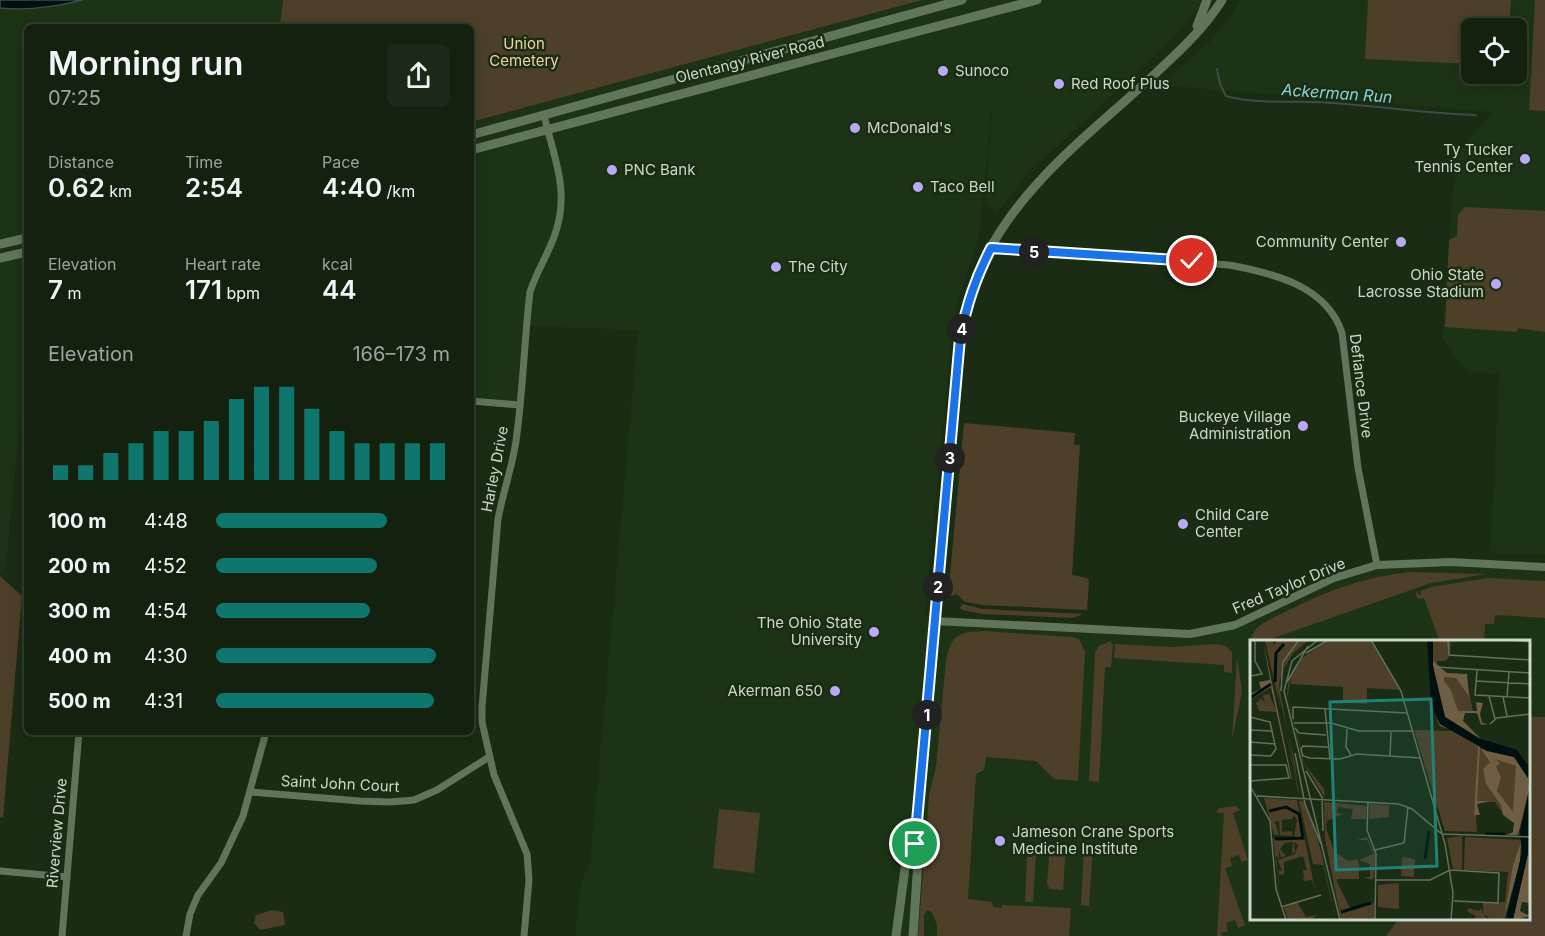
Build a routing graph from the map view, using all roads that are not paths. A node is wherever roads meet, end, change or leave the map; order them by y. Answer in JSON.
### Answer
{"nodes":[{"id":1,"x":962,"y":0,"type":"edge"},
{"id":2,"x":1037,"y":0,"type":"edge"},
{"id":3,"x":1207,"y":0,"type":"edge"},
{"id":4,"x":1222,"y":0,"type":"edge"},
{"id":5,"x":1193,"y":36,"type":"junction"},
{"id":6,"x":544,"y":115,"type":"junction"},
{"id":7,"x":548,"y":129,"type":"junction"},
{"id":8,"x":474,"y":134,"type":"edge"},
{"id":9,"x":474,"y":149,"type":"edge"},
{"id":10,"x":24,"y":239,"type":"edge"},
{"id":11,"x":0,"y":244,"type":"edge"},
{"id":12,"x":991,"y":248,"type":"junction"},
{"id":13,"x":24,"y":253,"type":"edge"},
{"id":14,"x":0,"y":258,"type":"edge"},
{"id":15,"x":474,"y":401,"type":"edge"},
{"id":16,"x":520,"y":405,"type":"junction"},
{"id":17,"x":1377,"y":565,"type":"junction"},
{"id":18,"x":1545,"y":567,"type":"edge"},
{"id":19,"x":935,"y":621,"type":"junction"},
{"id":20,"x":79,"y":735,"type":"edge"},
{"id":21,"x":265,"y":735,"type":"edge"},
{"id":22,"x":489,"y":758,"type":"junction"},
{"id":23,"x":250,"y":792,"type":"junction"},
{"id":24,"x":915,"y":844,"type":"junction"},
{"id":25,"x":0,"y":871,"type":"edge"},
{"id":26,"x":67,"y":877,"type":"junction"},
{"id":27,"x":62,"y":936,"type":"edge"},
{"id":28,"x":186,"y":936,"type":"edge"},
{"id":29,"x":524,"y":936,"type":"edge"},
{"id":30,"x":897,"y":936,"type":"edge"},
{"id":31,"x":913,"y":936,"type":"edge"}],
"edges":[{"from":1,"to":6,"type":"main road","name":"Olentangy River Road"},
{"from":2,"to":7,"type":"main road","name":"Olentangy River Road"},
{"from":3,"to":5,"type":"main road"},
{"from":4,"to":5,"type":"main road"},
{"from":5,"to":12,"type":"main road"},
{"from":6,"to":7,"type":"street","name":"Harley Drive"},
{"from":6,"to":8,"type":"main road","name":"Olentangy River Road"},
{"from":7,"to":9,"type":"main road","name":"Olentangy River Road"},
{"from":7,"to":16,"type":"street","name":"Harley Drive"},
{"from":10,"to":11,"type":"main road"},
{"from":12,"to":17,"type":"street","name":"Defiance Drive"},
{"from":12,"to":19,"type":"main road"},
{"from":13,"to":14,"type":"main road"},
{"from":15,"to":16,"type":"street"},
{"from":16,"to":22,"type":"street","name":"Harley Drive"},
{"from":17,"to":18,"type":"street","name":"Fred Taylor Drive"},
{"from":17,"to":19,"type":"street","name":"Fred Taylor Drive"},
{"from":19,"to":24,"type":"main road"},
{"from":20,"to":26,"type":"street","name":"Riverview Drive"},
{"from":21,"to":23,"type":"street"},
{"from":22,"to":23,"type":"street","name":"Saint John Court"},
{"from":22,"to":29,"type":"street","name":"Harley Drive"},
{"from":23,"to":28,"type":"street"},
{"from":24,"to":30,"type":"main road"},
{"from":24,"to":31,"type":"main road"},
{"from":25,"to":26,"type":"street"},
{"from":26,"to":27,"type":"street","name":"Riverview Drive"}]}
